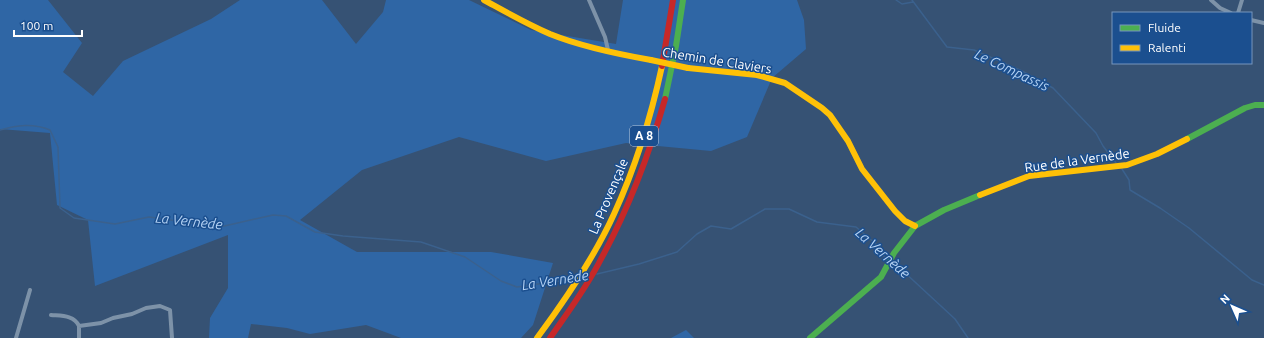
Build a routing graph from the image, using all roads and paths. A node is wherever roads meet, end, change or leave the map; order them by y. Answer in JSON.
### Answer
{"nodes":[{"id":1,"x":484,"y":0,"type":"edge"},
{"id":2,"x":589,"y":0,"type":"edge"},
{"id":3,"x":672,"y":0,"type":"edge"},
{"id":4,"x":683,"y":0,"type":"edge"},
{"id":5,"x":1211,"y":0,"type":"edge"},
{"id":6,"x":1242,"y":0,"type":"edge"},
{"id":7,"x":1229,"y":12,"type":"edge"},
{"id":8,"x":1238,"y":12,"type":"edge"},
{"id":9,"x":1252,"y":20,"type":"edge"},
{"id":10,"x":1264,"y":23,"type":"edge"},
{"id":11,"x":608,"y":50,"type":"junction"},
{"id":12,"x":1264,"y":104,"type":"edge"},
{"id":13,"x":915,"y":226,"type":"junction"},
{"id":14,"x":30,"y":290,"type":"dead end"},
{"id":15,"x":51,"y":315,"type":"dead end"},
{"id":16,"x":79,"y":326,"type":"junction"},
{"id":17,"x":16,"y":338,"type":"edge"},
{"id":18,"x":79,"y":338,"type":"edge"},
{"id":19,"x":172,"y":338,"type":"edge"},
{"id":20,"x":537,"y":338,"type":"edge"},
{"id":21,"x":550,"y":338,"type":"edge"},
{"id":22,"x":810,"y":338,"type":"edge"}],
"edges":[{"from":1,"to":11,"type":"main road","name":"Chemin de Claviers"},
{"from":2,"to":11,"type":"street"},
{"from":3,"to":20,"type":"main road","name":"La Provençale","number":"A 8"},
{"from":4,"to":21,"type":"main road","name":"La Provençale","number":"A 8"},
{"from":5,"to":7,"type":"street"},
{"from":6,"to":8,"type":"street"},
{"from":9,"to":10,"type":"street"},
{"from":11,"to":13,"type":"main road","name":"Chemin de Claviers","bridge":true},
{"from":12,"to":13,"type":"main road","name":"Rue de la Vernède"},
{"from":13,"to":22,"type":"main road"},
{"from":14,"to":17,"type":"street"},
{"from":15,"to":16,"type":"street"},
{"from":16,"to":18,"type":"street"},
{"from":16,"to":19,"type":"street"}]}
